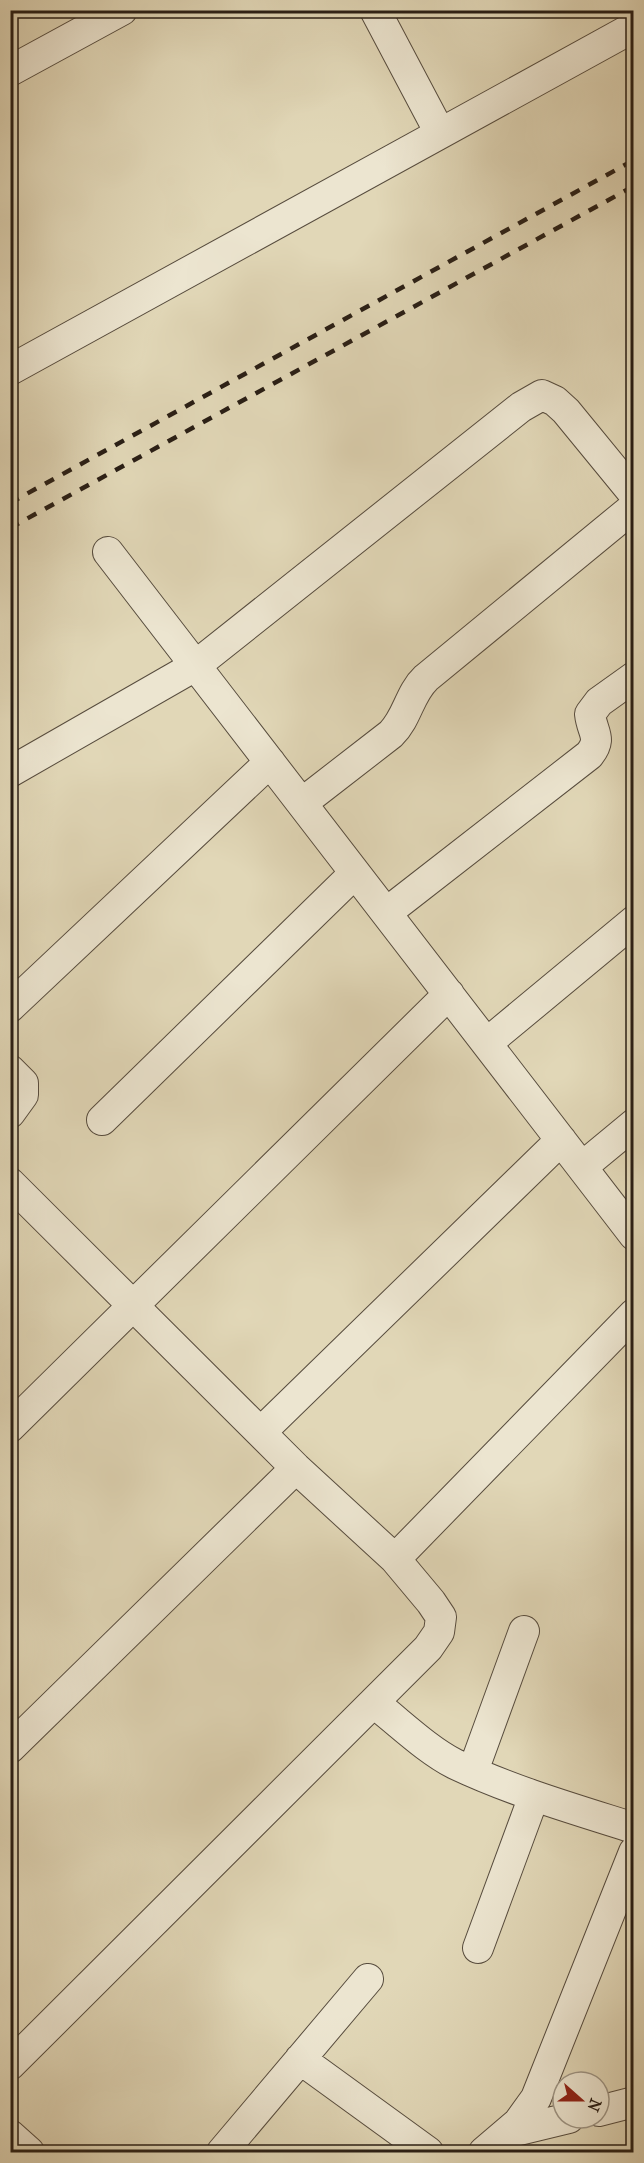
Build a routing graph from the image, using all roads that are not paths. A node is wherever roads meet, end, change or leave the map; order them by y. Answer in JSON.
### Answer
{"nodes":[{"id":1,"x":122,"y":10,"type":"edge"},
{"id":2,"x":375,"y":10,"type":"edge"},
{"id":3,"x":633,"y":27,"type":"edge"},
{"id":4,"x":10,"y":71,"type":"edge"},
{"id":5,"x":440,"y":133,"type":"junction"},
{"id":6,"x":10,"y":370,"type":"edge"},
{"id":7,"x":633,"y":495,"type":"edge"},
{"id":8,"x":633,"y":507,"type":"edge"},
{"id":9,"x":108,"y":552,"type":"dead end"},
{"id":10,"x":195,"y":666,"type":"junction"},
{"id":11,"x":633,"y":677,"type":"edge"},
{"id":12,"x":270,"y":762,"type":"junction"},
{"id":13,"x":10,"y":772,"type":"edge"},
{"id":14,"x":302,"y":803,"type":"junction"},
{"id":15,"x":355,"y":873,"type":"junction"},
{"id":16,"x":386,"y":913,"type":"junction"},
{"id":17,"x":633,"y":921,"type":"edge"},
{"id":18,"x":449,"y":994,"type":"junction"},
{"id":19,"x":10,"y":1007,"type":"edge"},
{"id":20,"x":486,"y":1044,"type":"junction"},
{"id":21,"x":10,"y":1070,"type":"edge"},
{"id":22,"x":10,"y":1113,"type":"edge"},
{"id":23,"x":102,"y":1120,"type":"dead end"},
{"id":24,"x":633,"y":1124,"type":"edge"},
{"id":25,"x":561,"y":1140,"type":"junction"},
{"id":26,"x":582,"y":1167,"type":"junction"},
{"id":27,"x":10,"y":1183,"type":"edge"},
{"id":28,"x":633,"y":1235,"type":"edge"},
{"id":29,"x":135,"y":1305,"type":"junction"},
{"id":30,"x":633,"y":1314,"type":"edge"},
{"id":31,"x":10,"y":1427,"type":"edge"},
{"id":32,"x":261,"y":1432,"type":"junction"},
{"id":33,"x":296,"y":1468,"type":"junction"},
{"id":34,"x":394,"y":1560,"type":"junction"},
{"id":35,"x":524,"y":1631,"type":"dead end"},
{"id":36,"x":374,"y":1703,"type":"junction"},
{"id":37,"x":10,"y":1748,"type":"edge"},
{"id":38,"x":473,"y":1771,"type":"junction"},
{"id":39,"x":534,"y":1796,"type":"junction"},
{"id":40,"x":633,"y":1828,"type":"edge"},
{"id":41,"x":633,"y":1856,"type":"edge"},
{"id":42,"x":478,"y":1948,"type":"dead end"},
{"id":43,"x":368,"y":1979,"type":"dead end"},
{"id":44,"x":300,"y":2059,"type":"junction"},
{"id":45,"x":10,"y":2065,"type":"edge"},
{"id":46,"x":633,"y":2102,"type":"edge"},
{"id":47,"x":611,"y":2108,"type":"edge"},
{"id":48,"x":551,"y":2122,"type":"edge"},
{"id":49,"x":507,"y":2133,"type":"junction"},
{"id":50,"x":10,"y":2135,"type":"edge"},
{"id":51,"x":29,"y":2152,"type":"edge"},
{"id":52,"x":222,"y":2152,"type":"edge"},
{"id":53,"x":428,"y":2152,"type":"edge"},
{"id":54,"x":484,"y":2152,"type":"edge"}],
"edges":[{"from":1,"to":4,"type":"street"},
{"from":2,"to":5,"type":"street"},
{"from":3,"to":5,"type":"street"},
{"from":5,"to":6,"type":"street"},
{"from":7,"to":10,"type":"street"},
{"from":8,"to":14,"type":"street"},
{"from":9,"to":10,"type":"street"},
{"from":10,"to":12,"type":"street"},
{"from":10,"to":13,"type":"street"},
{"from":11,"to":16,"type":"street"},
{"from":12,"to":14,"type":"street"},
{"from":12,"to":19,"type":"street"},
{"from":14,"to":15,"type":"street"},
{"from":15,"to":16,"type":"street"},
{"from":15,"to":23,"type":"street"},
{"from":16,"to":18,"type":"street"},
{"from":17,"to":20,"type":"street"},
{"from":18,"to":20,"type":"street"},
{"from":18,"to":29,"type":"street"},
{"from":20,"to":25,"type":"street"},
{"from":21,"to":22,"type":"street"},
{"from":24,"to":26,"type":"street"},
{"from":25,"to":26,"type":"street"},
{"from":25,"to":32,"type":"street"},
{"from":26,"to":28,"type":"street"},
{"from":27,"to":29,"type":"street"},
{"from":29,"to":31,"type":"street"},
{"from":29,"to":32,"type":"street"},
{"from":30,"to":34,"type":"street"},
{"from":32,"to":33,"type":"street"},
{"from":33,"to":34,"type":"street"},
{"from":33,"to":37,"type":"street"},
{"from":34,"to":36,"type":"street"},
{"from":35,"to":38,"type":"street"},
{"from":36,"to":38,"type":"street"},
{"from":36,"to":45,"type":"street"},
{"from":38,"to":39,"type":"street"},
{"from":39,"to":40,"type":"street"},
{"from":39,"to":42,"type":"street"},
{"from":41,"to":49,"type":"street"},
{"from":43,"to":44,"type":"street"},
{"from":44,"to":52,"type":"street"},
{"from":44,"to":53,"type":"street"},
{"from":46,"to":47,"type":"street"},
{"from":48,"to":49,"type":"street"},
{"from":49,"to":54,"type":"street"},
{"from":50,"to":51,"type":"street"}]}
